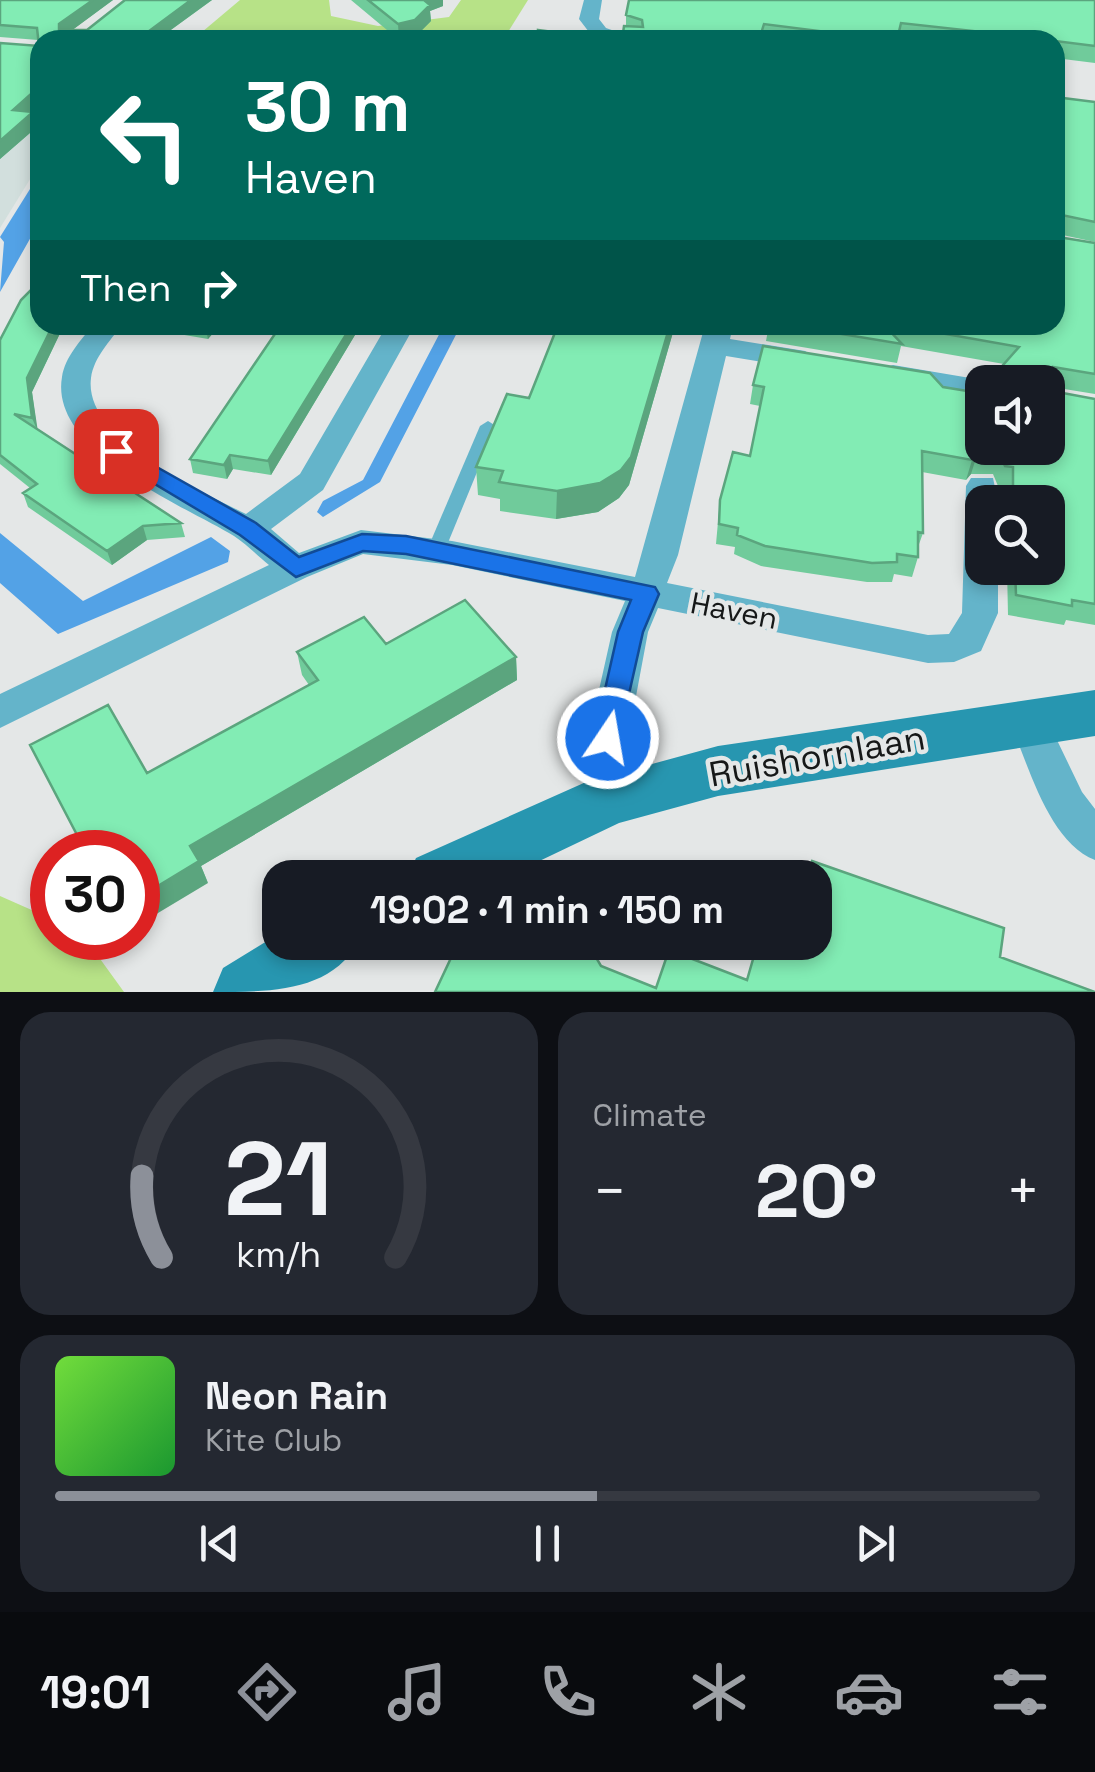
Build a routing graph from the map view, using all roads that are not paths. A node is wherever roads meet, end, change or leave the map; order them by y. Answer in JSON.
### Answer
{"nodes":[{"id":1,"x":593,"y":0,"type":"edge"},
{"id":2,"x":597,"y":30,"type":"edge"},
{"id":3,"x":101,"y":335,"type":"edge"},
{"id":4,"x":395,"y":335,"type":"edge"},
{"id":5,"x":717,"y":335,"type":"edge"},
{"id":6,"x":832,"y":364,"type":"edge"},
{"id":7,"x":869,"y":370,"type":"edge"},
{"id":8,"x":965,"y":386,"type":"edge"},
{"id":9,"x":488,"y":426,"type":"edge"},
{"id":10,"x":248,"y":529,"type":"junction"},
{"id":11,"x":436,"y":550,"type":"junction"},
{"id":12,"x":296,"y":568,"type":"junction"},
{"id":13,"x":980,"y":585,"type":"edge"},
{"id":14,"x":646,"y":594,"type":"junction"},
{"id":15,"x":0,"y":712,"type":"edge"},
{"id":16,"x":1095,"y":712,"type":"edge"},
{"id":17,"x":1028,"y":720,"type":"junction"},
{"id":18,"x":632,"y":794,"type":"junction"},
{"id":19,"x":1095,"y":841,"type":"edge"},
{"id":20,"x":472,"y":860,"type":"edge"},
{"id":21,"x":297,"y":960,"type":"edge"},
{"id":22,"x":247,"y":992,"type":"edge"}],
"edges":[{"from":1,"to":2,"type":"street"},
{"from":3,"to":10,"type":"street"},
{"from":4,"to":10,"type":"street"},
{"from":5,"to":6,"type":"street"},
{"from":5,"to":14,"type":"street"},
{"from":7,"to":8,"type":"street"},
{"from":9,"to":11,"type":"lane"},
{"from":10,"to":12,"type":"street"},
{"from":11,"to":12,"type":"street","name":"Haven"},
{"from":11,"to":14,"type":"street","name":"Haven"},
{"from":12,"to":15,"type":"street","name":"Haven"},
{"from":13,"to":14,"type":"street","name":"Haven"},
{"from":14,"to":18,"type":"street"},
{"from":16,"to":17,"type":"main road","name":"Ruishornlaan"},
{"from":17,"to":18,"type":"main road","name":"Ruishornlaan"},
{"from":17,"to":19,"type":"street"},
{"from":18,"to":20,"type":"main road","name":"Ruishornlaan"},
{"from":21,"to":22,"type":"main road"}]}
